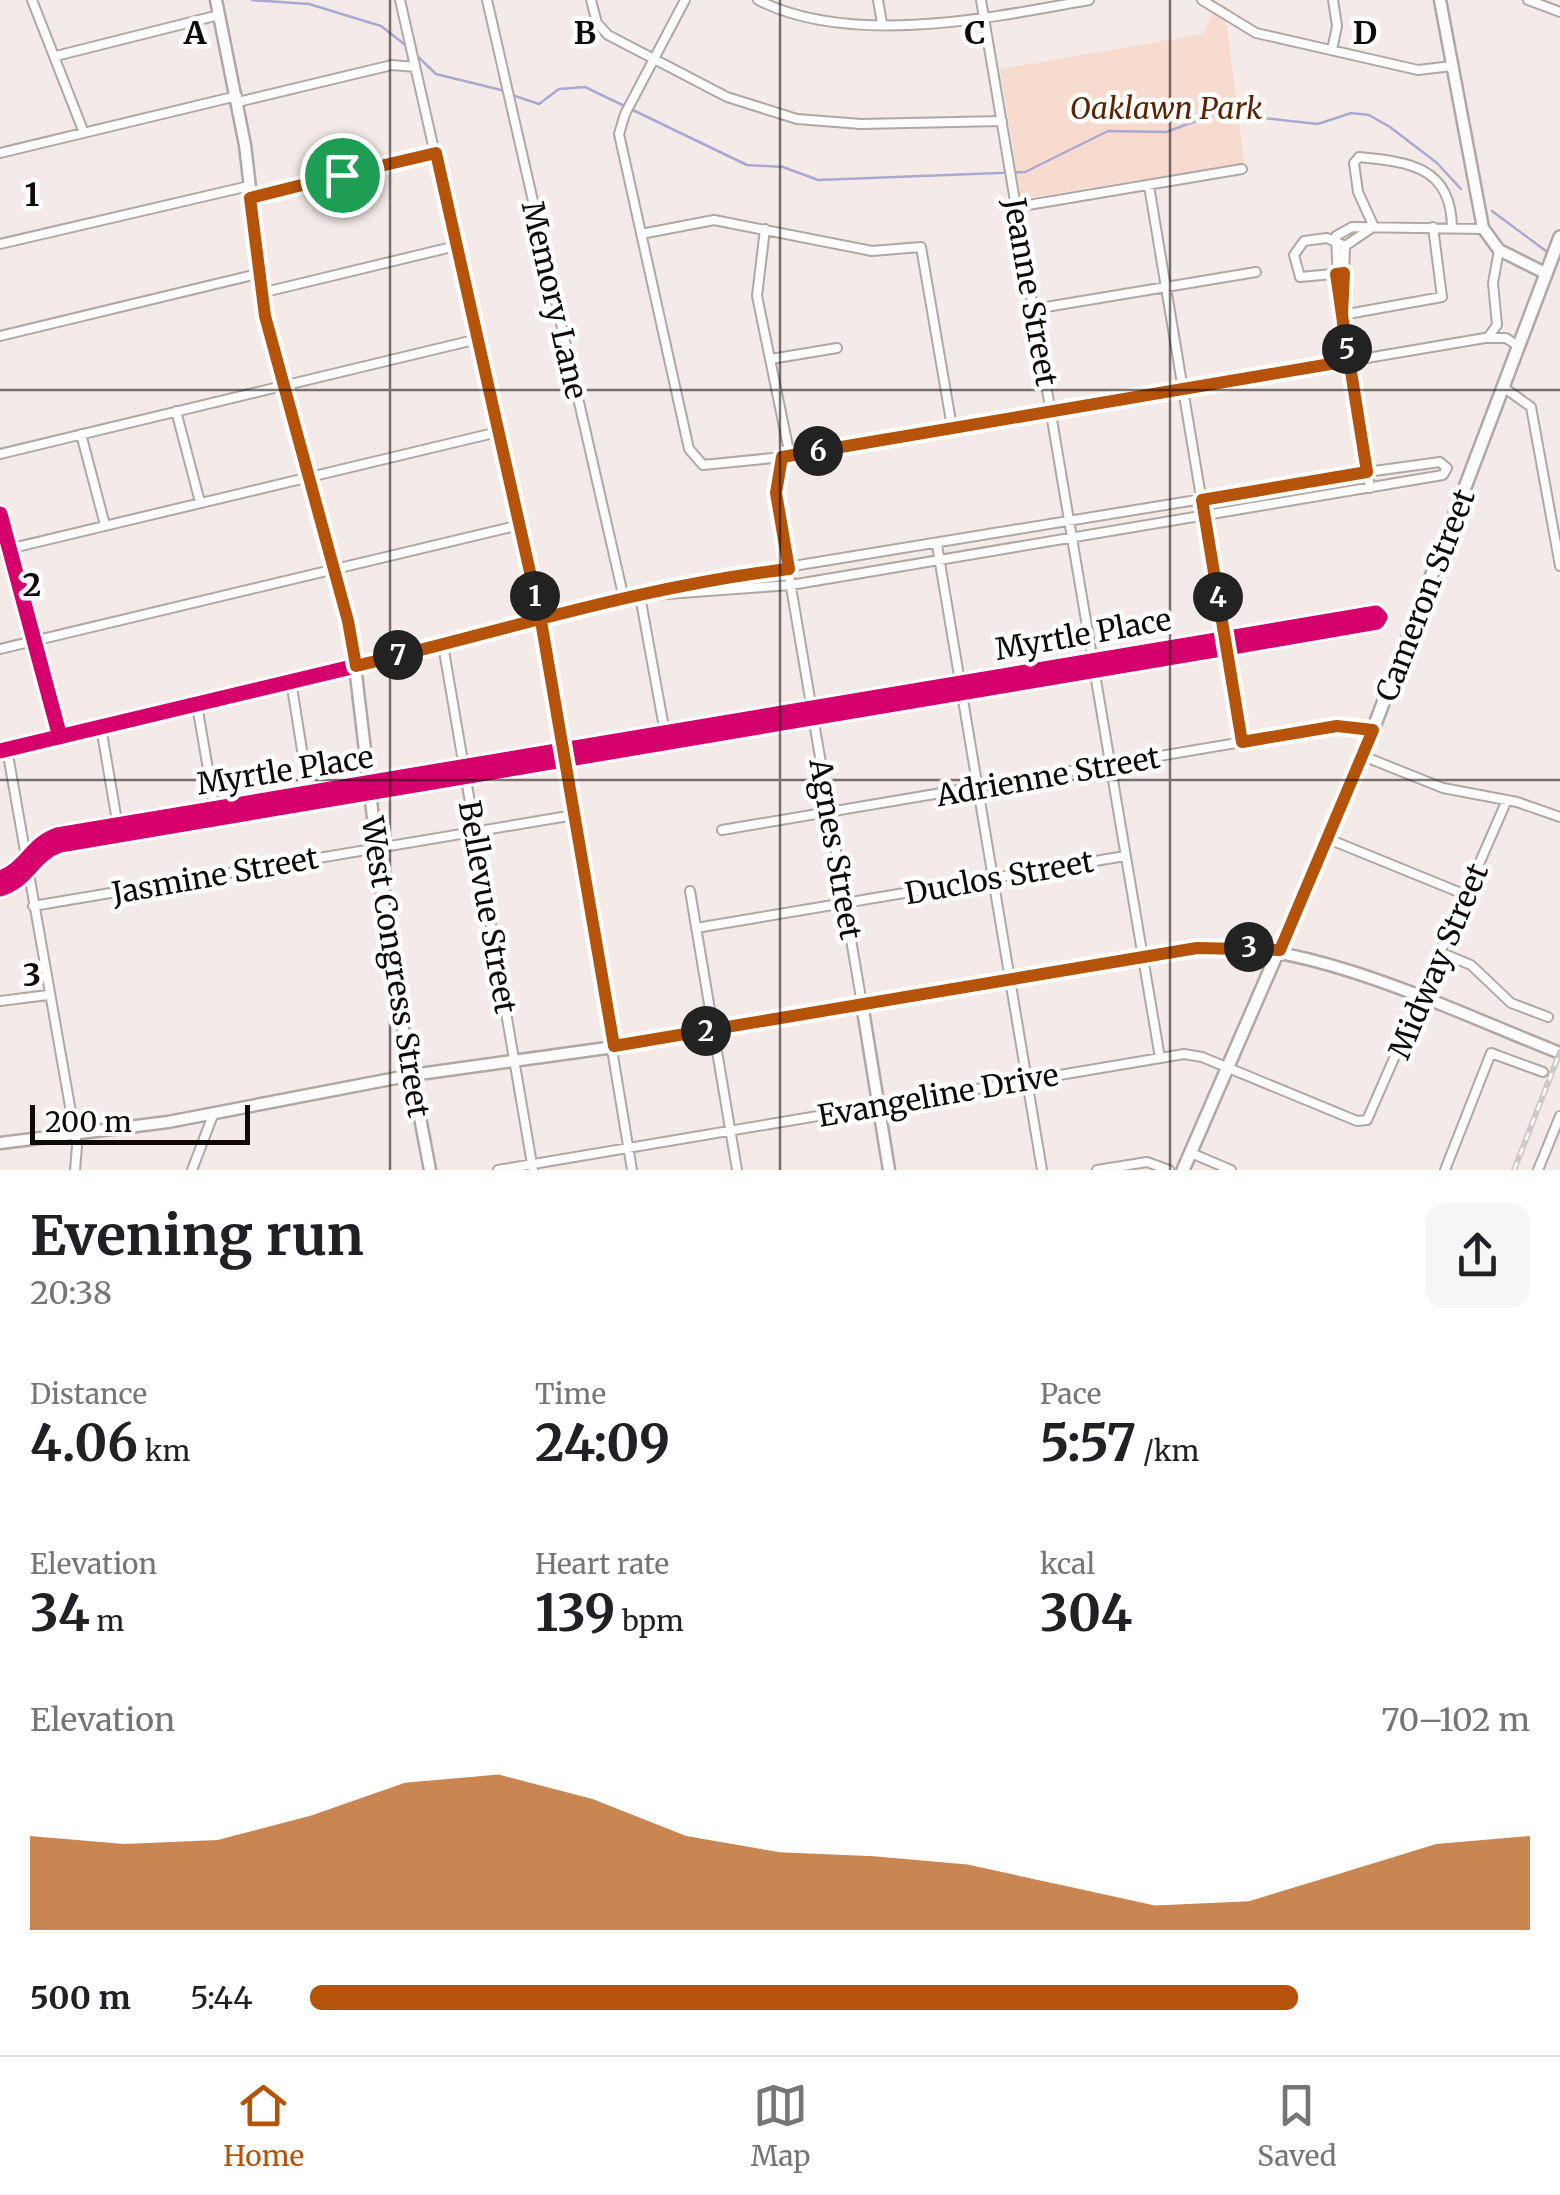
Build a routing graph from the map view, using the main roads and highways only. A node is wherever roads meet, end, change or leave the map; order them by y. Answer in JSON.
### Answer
{"nodes":[{"id":1,"x":216,"y":0,"type":"edge"},
{"id":2,"x":1440,"y":0,"type":"edge"},
{"id":3,"x":1560,"y":236,"type":"edge"},
{"id":4,"x":1545,"y":273,"type":"junction"},
{"id":5,"x":356,"y":666,"type":"junction"},
{"id":6,"x":4,"y":750,"type":"edge"},
{"id":7,"x":1280,"y":950,"type":"junction"},
{"id":8,"x":862,"y":1004,"type":"junction"},
{"id":9,"x":1560,"y":1053,"type":"edge"},
{"id":10,"x":412,"y":1075,"type":"junction"},
{"id":11,"x":0,"y":1143,"type":"edge"},
{"id":12,"x":430,"y":1170,"type":"edge"},
{"id":13,"x":889,"y":1170,"type":"edge"},
{"id":14,"x":1183,"y":1170,"type":"edge"}],
"edges":[{"from":1,"to":5,"type":"main road","name":"West Congress Street"},
{"from":2,"to":4,"type":"main road"},
{"from":3,"to":4,"type":"main road","name":"Cameron Street"},
{"from":4,"to":7,"type":"main road","name":"Cameron Street"},
{"from":5,"to":6,"type":"main road"},
{"from":5,"to":10,"type":"main road","name":"West Congress Street"},
{"from":7,"to":8,"type":"main road"},
{"from":7,"to":9,"type":"main road"},
{"from":7,"to":14,"type":"main road","name":"Cameron Street"},
{"from":8,"to":10,"type":"main road"},
{"from":8,"to":13,"type":"main road"},
{"from":10,"to":11,"type":"main road"},
{"from":10,"to":12,"type":"main road","name":"West Congress Street"}]}
